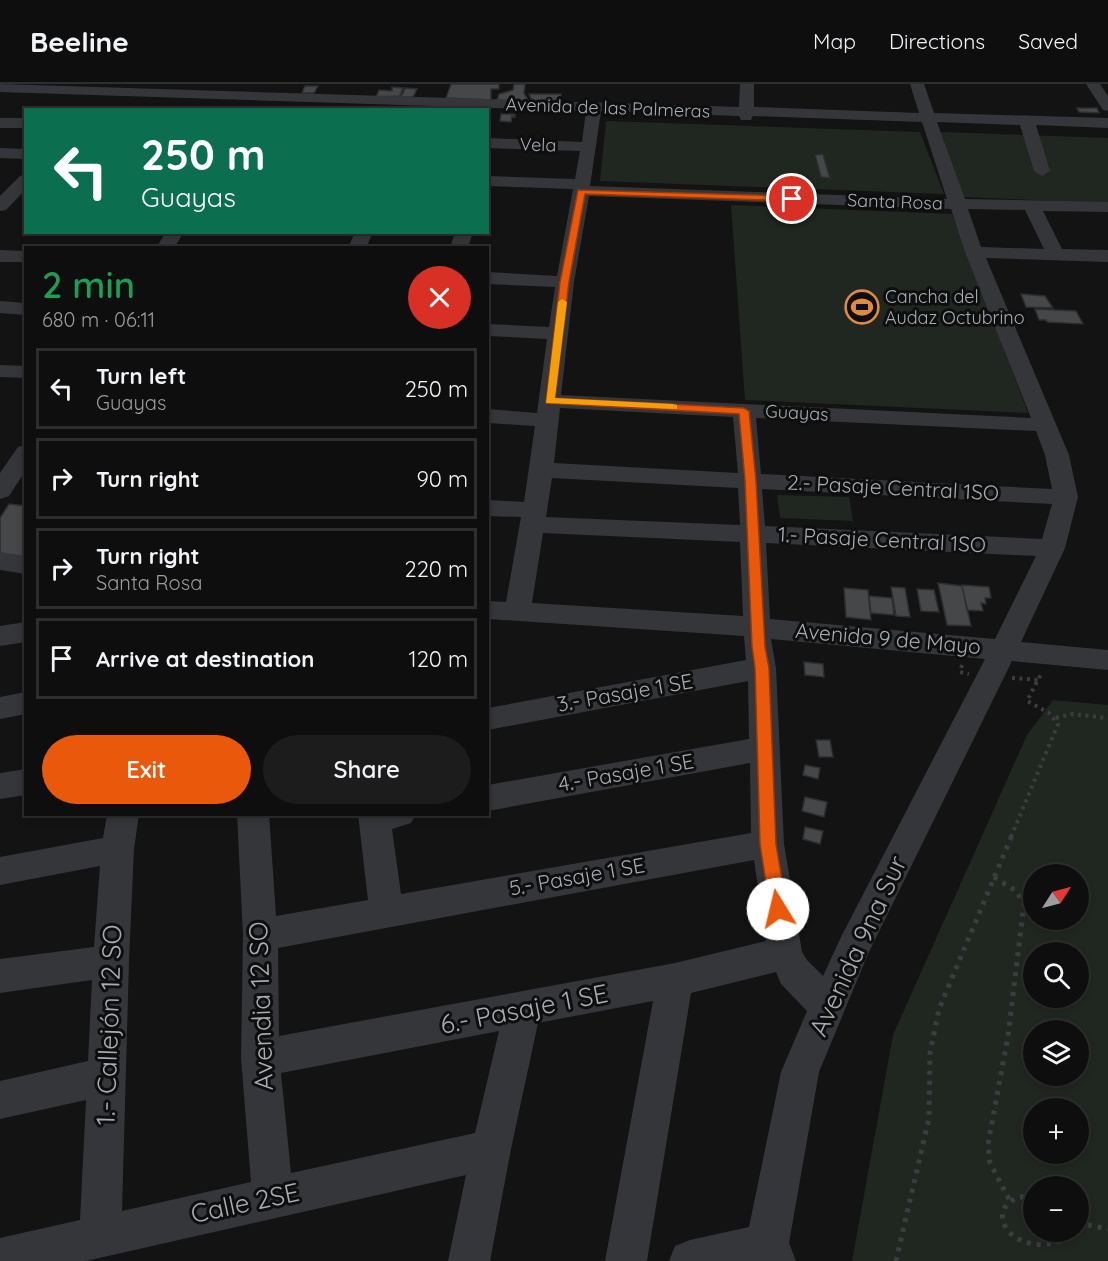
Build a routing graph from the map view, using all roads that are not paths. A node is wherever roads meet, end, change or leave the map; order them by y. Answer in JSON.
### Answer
{"nodes":[{"id":1,"x":360,"y":84,"type":"edge"},
{"id":2,"x":436,"y":84,"type":"edge"},
{"id":3,"x":747,"y":84,"type":"edge"},
{"id":4,"x":917,"y":84,"type":"edge"},
{"id":5,"x":1093,"y":84,"type":"edge"},
{"id":6,"x":35,"y":87,"type":"edge"},
{"id":7,"x":0,"y":88,"type":"edge"},
{"id":8,"x":185,"y":89,"type":"edge"},
{"id":9,"x":0,"y":93,"type":"edge"},
{"id":10,"x":108,"y":94,"type":"edge"},
{"id":11,"x":271,"y":98,"type":"edge"},
{"id":12,"x":353,"y":100,"type":"junction"},
{"id":13,"x":430,"y":106,"type":"edge"},
{"id":14,"x":1108,"y":107,"type":"edge"},
{"id":15,"x":593,"y":110,"type":"junction"},
{"id":16,"x":746,"y":115,"type":"junction"},
{"id":17,"x":928,"y":120,"type":"junction"},
{"id":18,"x":0,"y":123,"type":"edge"},
{"id":19,"x":24,"y":123,"type":"edge"},
{"id":20,"x":1108,"y":123,"type":"edge"},
{"id":21,"x":1028,"y":124,"type":"junction"},
{"id":22,"x":1108,"y":129,"type":"edge"},
{"id":23,"x":489,"y":143,"type":"edge"},
{"id":24,"x":589,"y":147,"type":"junction"},
{"id":25,"x":0,"y":153,"type":"edge"},
{"id":26,"x":24,"y":154,"type":"edge"},
{"id":27,"x":1042,"y":171,"type":"dead end"},
{"id":28,"x":489,"y":181,"type":"edge"},
{"id":29,"x":24,"y":182,"type":"edge"},
{"id":30,"x":582,"y":188,"type":"junction"},
{"id":31,"x":957,"y":204,"type":"junction"},
{"id":32,"x":1031,"y":205,"type":"junction"},
{"id":33,"x":0,"y":206,"type":"edge"},
{"id":34,"x":1108,"y":207,"type":"edge"},
{"id":35,"x":974,"y":252,"type":"junction"},
{"id":36,"x":1054,"y":253,"type":"junction"},
{"id":37,"x":0,"y":256,"type":"edge"},
{"id":38,"x":1108,"y":256,"type":"edge"},
{"id":39,"x":24,"y":257,"type":"edge"},
{"id":40,"x":489,"y":278,"type":"edge"},
{"id":41,"x":565,"y":282,"type":"junction"},
{"id":42,"x":0,"y":307,"type":"edge"},
{"id":43,"x":24,"y":309,"type":"edge"},
{"id":44,"x":489,"y":330,"type":"edge"},
{"id":45,"x":558,"y":334,"type":"junction"},
{"id":46,"x":0,"y":371,"type":"edge"},
{"id":47,"x":24,"y":372,"type":"edge"},
{"id":48,"x":548,"y":410,"type":"junction"},
{"id":49,"x":744,"y":411,"type":"junction"},
{"id":50,"x":489,"y":416,"type":"edge"},
{"id":51,"x":1044,"y":425,"type":"junction"},
{"id":52,"x":24,"y":456,"type":"edge"},
{"id":53,"x":541,"y":470,"type":"junction"},
{"id":54,"x":750,"y":480,"type":"junction"},
{"id":55,"x":12,"y":481,"type":"edge"},
{"id":56,"x":1066,"y":497,"type":"junction"},
{"id":57,"x":489,"y":508,"type":"edge"},
{"id":58,"x":534,"y":517,"type":"junction"},
{"id":59,"x":753,"y":534,"type":"junction"},
{"id":60,"x":1052,"y":548,"type":"junction"},
{"id":61,"x":489,"y":610,"type":"edge"},
{"id":62,"x":517,"y":613,"type":"junction"},
{"id":63,"x":758,"y":628,"type":"junction"},
{"id":64,"x":24,"y":632,"type":"edge"},
{"id":65,"x":0,"y":636,"type":"edge"},
{"id":66,"x":1004,"y":650,"type":"junction"},
{"id":67,"x":1108,"y":660,"type":"edge"},
{"id":68,"x":762,"y":668,"type":"junction"},
{"id":69,"x":24,"y":703,"type":"edge"},
{"id":70,"x":0,"y":708,"type":"edge"},
{"id":71,"x":489,"y":718,"type":"edge"},
{"id":72,"x":764,"y":748,"type":"junction"},
{"id":73,"x":24,"y":782,"type":"edge"},
{"id":74,"x":0,"y":786,"type":"edge"},
{"id":75,"x":489,"y":798,"type":"edge"},
{"id":76,"x":253,"y":816,"type":"edge"},
{"id":77,"x":383,"y":816,"type":"edge"},
{"id":78,"x":120,"y":832,"type":"edge"},
{"id":79,"x":768,"y":844,"type":"junction"},
{"id":80,"x":0,"y":871,"type":"edge"},
{"id":81,"x":386,"y":911,"type":"junction"},
{"id":82,"x":260,"y":935,"type":"junction"},
{"id":83,"x":785,"y":953,"type":"junction"},
{"id":84,"x":111,"y":961,"type":"junction"},
{"id":85,"x":0,"y":976,"type":"edge"},
{"id":86,"x":675,"y":980,"type":"junction"},
{"id":87,"x":828,"y":1006,"type":"junction"},
{"id":88,"x":523,"y":1008,"type":"junction"},
{"id":89,"x":260,"y":1058,"type":"junction"},
{"id":90,"x":107,"y":1076,"type":"junction"},
{"id":91,"x":0,"y":1100,"type":"edge"},
{"id":92,"x":491,"y":1149,"type":"junction"},
{"id":93,"x":273,"y":1196,"type":"junction"},
{"id":94,"x":100,"y":1235,"type":"junction"},
{"id":95,"x":769,"y":1256,"type":"edge"},
{"id":96,"x":0,"y":1259,"type":"edge"},
{"id":97,"x":469,"y":1261,"type":"edge"},
{"id":98,"x":626,"y":1261,"type":"edge"},
{"id":99,"x":690,"y":1261,"type":"edge"}],
"edges":[{"from":1,"to":12,"type":"street"},
{"from":2,"to":13,"type":"street"},
{"from":3,"to":16,"type":"street"},
{"from":4,"to":17,"type":"street"},
{"from":5,"to":14,"type":"street"},
{"from":6,"to":7,"type":"street","name":"Avenida de las Palmeras"},
{"from":6,"to":10,"type":"street","name":"Avenida de las Palmeras"},
{"from":8,"to":10,"type":"street","name":"Avenida de las Palmeras"},
{"from":8,"to":11,"type":"street","name":"Avenida de las Palmeras"},
{"from":9,"to":10,"type":"street","name":"Avenida de las Palmeras"},
{"from":10,"to":11,"type":"street","name":"Avenida de las Palmeras"},
{"from":11,"to":12,"type":"street","name":"Avenida de las Palmeras"},
{"from":11,"to":13,"type":"street","name":"Avenida de las Palmeras"},
{"from":12,"to":13,"type":"street","name":"Avenida de las Palmeras"},
{"from":13,"to":15,"type":"street","name":"Avenida de las Palmeras"},
{"from":15,"to":16,"type":"street","name":"Avenida de las Palmeras"},
{"from":15,"to":24,"type":"street"},
{"from":16,"to":17,"type":"street","name":"Avenida de las Palmeras"},
{"from":17,"to":21,"type":"street","name":"Avenida de las Palmeras"},
{"from":17,"to":31,"type":"street"},
{"from":18,"to":19,"type":"street"},
{"from":20,"to":21,"type":"street","name":"Avenida de las Palmeras"},
{"from":21,"to":22,"type":"street","name":"Avenida de las Palmeras"},
{"from":21,"to":27,"type":"street"},
{"from":23,"to":24,"type":"street","name":"Vela"},
{"from":24,"to":30,"type":"street"},
{"from":25,"to":26,"type":"street"},
{"from":28,"to":30,"type":"street","name":"Santa Rosa"},
{"from":29,"to":33,"type":"street"},
{"from":30,"to":31,"type":"street","name":"Santa Rosa"},
{"from":30,"to":41,"type":"street"},
{"from":31,"to":32,"type":"street","name":"Santa Rosa"},
{"from":31,"to":35,"type":"street"},
{"from":32,"to":34,"type":"street","name":"Santa Rosa"},
{"from":32,"to":36,"type":"street"},
{"from":35,"to":36,"type":"street"},
{"from":35,"to":51,"type":"street"},
{"from":36,"to":38,"type":"street"},
{"from":37,"to":39,"type":"street"},
{"from":40,"to":41,"type":"street"},
{"from":41,"to":45,"type":"street"},
{"from":42,"to":43,"type":"street"},
{"from":44,"to":45,"type":"street"},
{"from":45,"to":48,"type":"street"},
{"from":46,"to":47,"type":"street"},
{"from":48,"to":49,"type":"street","name":"Guayas"},
{"from":48,"to":50,"type":"street","name":"Guayas"},
{"from":48,"to":53,"type":"street"},
{"from":49,"to":51,"type":"street","name":"Guayas"},
{"from":49,"to":54,"type":"street"},
{"from":51,"to":56,"type":"street"},
{"from":52,"to":55,"type":"street"},
{"from":53,"to":54,"type":"street","name":"2.- Pasaje Central 1SO"},
{"from":53,"to":58,"type":"street"},
{"from":54,"to":56,"type":"street","name":"2.- Pasaje Central 1SO"},
{"from":54,"to":59,"type":"street"},
{"from":56,"to":60,"type":"street","name":"Avenida 9na Sur"},
{"from":57,"to":58,"type":"street","name":"1.- Pasaje Central 1SO"},
{"from":58,"to":59,"type":"street","name":"1.- Pasaje Central 1SO"},
{"from":58,"to":62,"type":"street"},
{"from":59,"to":60,"type":"street","name":"1.- Pasaje Central 1SO"},
{"from":59,"to":63,"type":"street"},
{"from":60,"to":66,"type":"street","name":"Avenida 9na Sur"},
{"from":61,"to":62,"type":"street","name":"Avenida 9 de Mayo"},
{"from":62,"to":63,"type":"street","name":"Avenida 9 de Mayo"},
{"from":63,"to":66,"type":"street","name":"Avenida 9 de Mayo"},
{"from":63,"to":68,"type":"street"},
{"from":64,"to":65,"type":"street"},
{"from":66,"to":67,"type":"street","name":"Avenida 9 de Mayo"},
{"from":66,"to":87,"type":"street","name":"Avenida 9na Sur"},
{"from":68,"to":71,"type":"street","name":"3.- Pasaje 1 SE"},
{"from":68,"to":72,"type":"street"},
{"from":69,"to":70,"type":"street"},
{"from":72,"to":75,"type":"street","name":"4.- Pasaje 1 SE"},
{"from":72,"to":79,"type":"street"},
{"from":73,"to":74,"type":"street"},
{"from":76,"to":82,"type":"street","name":"Avendia 12 SO"},
{"from":77,"to":81,"type":"street"},
{"from":78,"to":80,"type":"street"},
{"from":78,"to":84,"type":"street","name":"1.- Callejón 12 SO"},
{"from":79,"to":81,"type":"street","name":"5.- Pasaje 1 SE"},
{"from":79,"to":83,"type":"street"},
{"from":81,"to":82,"type":"street","name":"5.- Pasaje 1 SE"},
{"from":82,"to":89,"type":"street","name":"Avendia 12 SO"},
{"from":83,"to":86,"type":"street","name":"6.- Pasaje 1 SE"},
{"from":83,"to":87,"type":"street"},
{"from":84,"to":85,"type":"street"},
{"from":84,"to":90,"type":"street","name":"1.- Callejón 12 SO"},
{"from":86,"to":88,"type":"street","name":"6.- Pasaje 1 SE"},
{"from":86,"to":98,"type":"street"},
{"from":87,"to":95,"type":"street","name":"Avenida 9na Sur"},
{"from":88,"to":89,"type":"street","name":"6.- Pasaje 1 SE"},
{"from":88,"to":92,"type":"street"},
{"from":89,"to":93,"type":"street","name":"Avendia 12 SO"},
{"from":90,"to":91,"type":"street"},
{"from":90,"to":94,"type":"street","name":"1.- Callejón 12 SO"},
{"from":92,"to":93,"type":"street","name":"Calle 2SE"},
{"from":92,"to":97,"type":"street"},
{"from":93,"to":94,"type":"street","name":"Calle 2SE"},
{"from":94,"to":96,"type":"street","name":"Calle 2SE"},
{"from":95,"to":99,"type":"street"}]}
